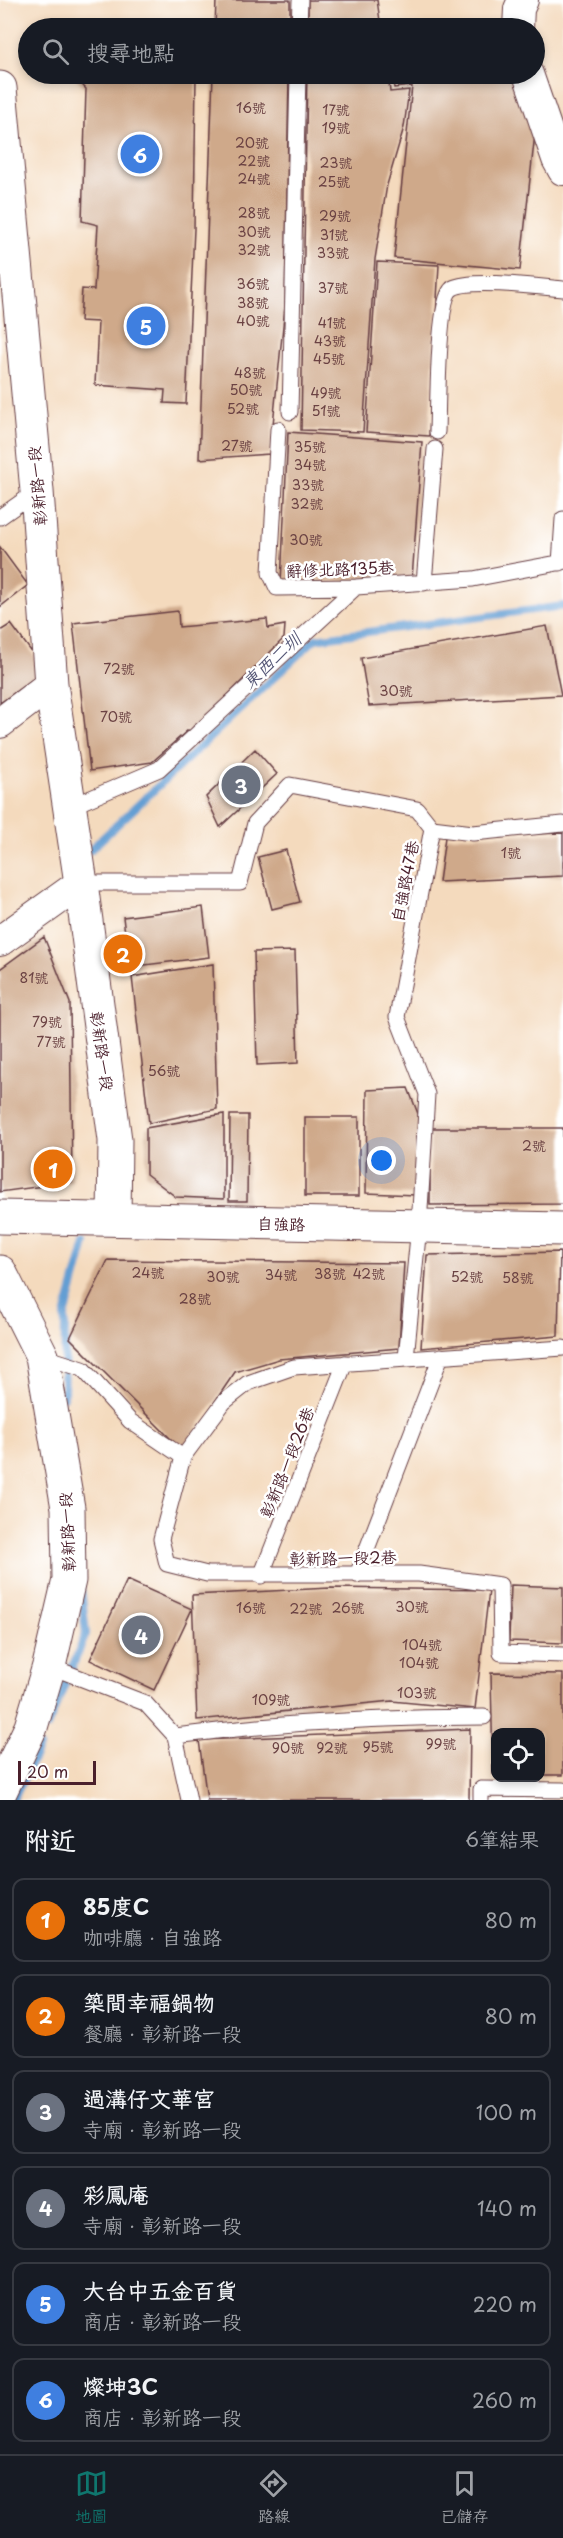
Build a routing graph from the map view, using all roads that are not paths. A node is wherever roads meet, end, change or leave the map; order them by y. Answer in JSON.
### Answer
{"nodes":[{"id":1,"x":300,"y":0,"type":"edge"},
{"id":2,"x":523,"y":0,"type":"edge"},
{"id":3,"x":299,"y":18,"type":"edge"},
{"id":4,"x":519,"y":18,"type":"edge"},
{"id":5,"x":298,"y":84,"type":"edge"},
{"id":6,"x":531,"y":84,"type":"edge"},
{"id":7,"x":0,"y":88,"type":"edge"},
{"id":8,"x":563,"y":170,"type":"edge"},
{"id":9,"x":563,"y":289,"type":"edge"},
{"id":10,"x":290,"y":412,"type":"dead end"},
{"id":11,"x":278,"y":429,"type":"dead end"},
{"id":12,"x":437,"y":432,"type":"dead end"},
{"id":13,"x":435,"y":449,"type":"dead end"},
{"id":14,"x":37,"y":491,"type":"junction"},
{"id":15,"x":0,"y":517,"type":"edge"},
{"id":16,"x":563,"y":519,"type":"edge"},
{"id":17,"x":562,"y":563,"type":"edge"},
{"id":18,"x":424,"y":583,"type":"junction"},
{"id":19,"x":356,"y":587,"type":"junction"},
{"id":20,"x":51,"y":684,"type":"junction"},
{"id":21,"x":0,"y":723,"type":"edge"},
{"id":22,"x":70,"y":807,"type":"junction"},
{"id":23,"x":563,"y":824,"type":"edge"},
{"id":24,"x":432,"y":828,"type":"junction"},
{"id":25,"x":81,"y":883,"type":"junction"},
{"id":26,"x":0,"y":941,"type":"edge"},
{"id":27,"x":0,"y":1217,"type":"edge"},
{"id":28,"x":114,"y":1219,"type":"junction"},
{"id":29,"x":419,"y":1226,"type":"junction"},
{"id":30,"x":563,"y":1229,"type":"edge"},
{"id":31,"x":0,"y":1272,"type":"edge"},
{"id":32,"x":563,"y":1348,"type":"edge"},
{"id":33,"x":42,"y":1356,"type":"junction"},
{"id":34,"x":441,"y":1356,"type":"junction"},
{"id":35,"x":406,"y":1358,"type":"junction"},
{"id":36,"x":345,"y":1363,"type":"junction"},
{"id":37,"x":183,"y":1458,"type":"junction"},
{"id":38,"x":357,"y":1575,"type":"junction"},
{"id":39,"x":261,"y":1576,"type":"junction"},
{"id":40,"x":563,"y":1655,"type":"edge"},
{"id":41,"x":59,"y":1670,"type":"junction"},
{"id":42,"x":484,"y":1717,"type":"dead end"},
{"id":43,"x":175,"y":1736,"type":"junction"},
{"id":44,"x":563,"y":1790,"type":"edge"},
{"id":45,"x":5,"y":1791,"type":"edge"},
{"id":46,"x":189,"y":1800,"type":"edge"},
{"id":47,"x":481,"y":1800,"type":"edge"}],
"edges":[{"from":1,"to":3,"type":"lane"},
{"from":2,"to":4,"type":"street"},
{"from":5,"to":10,"type":"lane"},
{"from":6,"to":8,"type":"street"},
{"from":7,"to":14,"type":"street","name":"彰新路一段"},
{"from":9,"to":12,"type":"lane"},
{"from":11,"to":19,"type":"lane","name":"辭修北路135巷"},
{"from":13,"to":18,"type":"lane"},
{"from":14,"to":15,"type":"lane"},
{"from":14,"to":20,"type":"street","name":"彰新路一段"},
{"from":16,"to":17,"type":"lane"},
{"from":17,"to":18,"type":"lane","name":"辭修北路135巷"},
{"from":18,"to":19,"type":"lane","name":"辭修北路135巷"},
{"from":19,"to":22,"type":"lane"},
{"from":20,"to":21,"type":"street"},
{"from":20,"to":22,"type":"street","name":"彰新路一段"},
{"from":22,"to":25,"type":"street","name":"彰新路一段"},
{"from":23,"to":24,"type":"lane"},
{"from":24,"to":25,"type":"lane","name":"自強路47巷"},
{"from":24,"to":29,"type":"lane","name":"自強路47巷"},
{"from":25,"to":26,"type":"street"},
{"from":25,"to":28,"type":"street","name":"彰新路一段"},
{"from":27,"to":28,"type":"street","name":"自強路"},
{"from":28,"to":29,"type":"street","name":"自強路"},
{"from":29,"to":30,"type":"street","name":"自強路"},
{"from":29,"to":35,"type":"lane","name":"自強路47巷"},
{"from":31,"to":33,"type":"street","name":"彰新路一段"},
{"from":32,"to":34,"type":"lane"},
{"from":33,"to":37,"type":"lane"},
{"from":33,"to":41,"type":"street","name":"彰新路一段"},
{"from":34,"to":35,"type":"lane"},
{"from":34,"to":38,"type":"lane"},
{"from":35,"to":36,"type":"lane"},
{"from":36,"to":37,"type":"lane"},
{"from":36,"to":39,"type":"lane","name":"彰新路一段26巷"},
{"from":37,"to":39,"type":"lane","name":"彰新路一段2巷"},
{"from":38,"to":39,"type":"lane","name":"彰新路一段2巷"},
{"from":38,"to":40,"type":"lane","name":"彰新路一段2巷"},
{"from":41,"to":43,"type":"lane"},
{"from":41,"to":45,"type":"street","name":"彰新路一段"},
{"from":42,"to":43,"type":"lane"},
{"from":43,"to":46,"type":"lane"},
{"from":44,"to":47,"type":"lane"}]}
